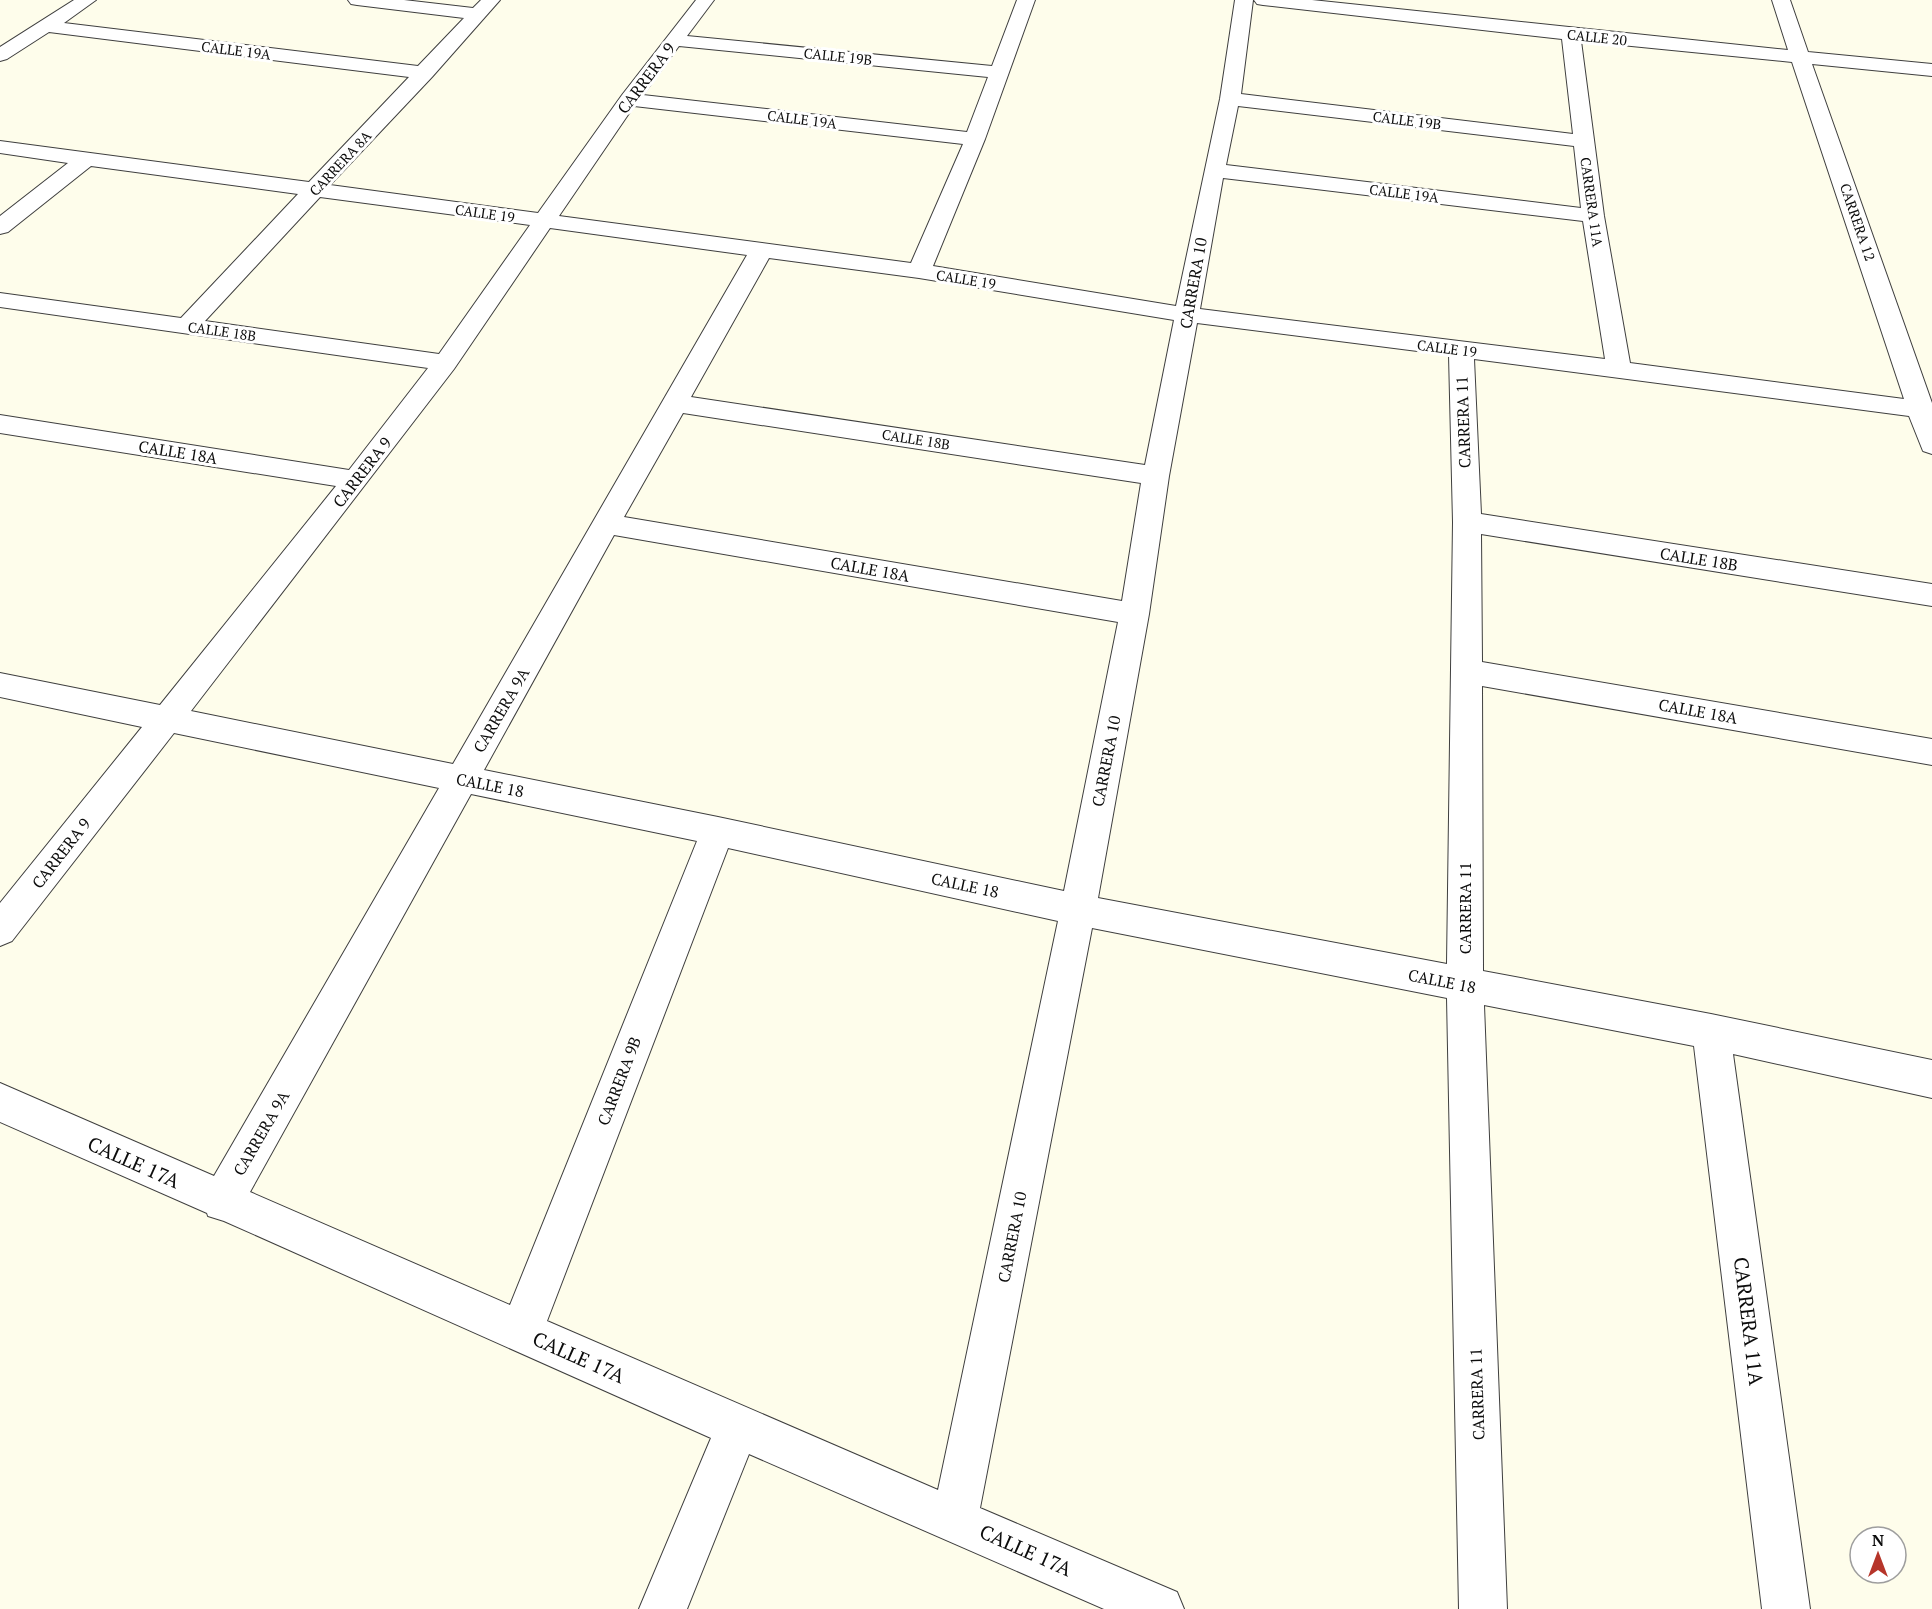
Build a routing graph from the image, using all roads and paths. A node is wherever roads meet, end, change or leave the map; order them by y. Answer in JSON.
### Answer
{"nodes":[{"id":1,"x":87,"y":0,"type":"edge"},
{"id":2,"x":357,"y":0,"type":"edge"},
{"id":3,"x":491,"y":0,"type":"edge"},
{"id":4,"x":705,"y":0,"type":"edge"},
{"id":5,"x":1026,"y":0,"type":"edge"},
{"id":6,"x":1244,"y":0,"type":"edge"},
{"id":7,"x":1263,"y":0,"type":"edge"},
{"id":8,"x":1452,"y":0,"type":"edge"},
{"id":9,"x":1781,"y":0,"type":"edge"},
{"id":10,"x":478,"y":14,"type":"junction"},
{"id":11,"x":1452,"y":20,"type":"junction"},
{"id":12,"x":47,"y":26,"type":"junction"},
{"id":13,"x":1571,"y":34,"type":"junction"},
{"id":14,"x":675,"y":40,"type":"junction"},
{"id":15,"x":0,"y":55,"type":"edge"},
{"id":16,"x":1802,"y":57,"type":"junction"},
{"id":17,"x":1932,"y":70,"type":"edge"},
{"id":18,"x":425,"y":73,"type":"junction"},
{"id":19,"x":1001,"y":73,"type":"junction"},
{"id":20,"x":629,"y":99,"type":"junction"},
{"id":21,"x":1230,"y":99,"type":"junction"},
{"id":22,"x":975,"y":139,"type":"junction"},
{"id":23,"x":1583,"y":141,"type":"junction"},
{"id":24,"x":0,"y":147,"type":"edge"},
{"id":25,"x":86,"y":159,"type":"junction"},
{"id":26,"x":1214,"y":170,"type":"junction"},
{"id":27,"x":314,"y":190,"type":"junction"},
{"id":28,"x":1593,"y":216,"type":"junction"},
{"id":29,"x":545,"y":221,"type":"junction"},
{"id":30,"x":0,"y":227,"type":"edge"},
{"id":31,"x":762,"y":249,"type":"junction"},
{"id":32,"x":919,"y":271,"type":"junction"},
{"id":33,"x":0,"y":300,"type":"edge"},
{"id":34,"x":1188,"y":315,"type":"junction"},
{"id":35,"x":187,"y":326,"type":"junction"},
{"id":36,"x":1461,"y":350,"type":"junction"},
{"id":37,"x":445,"y":363,"type":"junction"},
{"id":38,"x":1619,"y":369,"type":"junction"},
{"id":39,"x":675,"y":402,"type":"junction"},
{"id":40,"x":1926,"y":411,"type":"edge"},
{"id":41,"x":0,"y":424,"type":"edge"},
{"id":42,"x":1932,"y":445,"type":"edge"},
{"id":43,"x":1156,"y":476,"type":"junction"},
{"id":44,"x":356,"y":480,"type":"junction"},
{"id":45,"x":1467,"y":522,"type":"junction"},
{"id":46,"x":606,"y":525,"type":"junction"},
{"id":47,"x":1932,"y":595,"type":"edge"},
{"id":48,"x":1134,"y":614,"type":"junction"},
{"id":49,"x":1465,"y":671,"type":"junction"},
{"id":50,"x":0,"y":685,"type":"edge"},
{"id":51,"x":167,"y":719,"type":"junction"},
{"id":52,"x":1932,"y":752,"type":"edge"},
{"id":53,"x":462,"y":780,"type":"junction"},
{"id":54,"x":718,"y":831,"type":"junction"},
{"id":55,"x":1078,"y":910,"type":"junction"},
{"id":56,"x":0,"y":930,"type":"edge"},
{"id":57,"x":1465,"y":986,"type":"junction"},
{"id":58,"x":1711,"y":1032,"type":"junction"},
{"id":59,"x":1932,"y":1079,"type":"edge"},
{"id":60,"x":0,"y":1102,"type":"edge"},
{"id":61,"x":222,"y":1202,"type":"junction"},
{"id":62,"x":521,"y":1332,"type":"junction"},
{"id":63,"x":738,"y":1427,"type":"junction"},
{"id":64,"x":955,"y":1519,"type":"junction"},
{"id":65,"x":663,"y":1609,"type":"edge"},
{"id":66,"x":1160,"y":1609,"type":"edge"},
{"id":67,"x":1483,"y":1609,"type":"edge"},
{"id":68,"x":1786,"y":1609,"type":"edge"}],
"edges":[{"from":1,"to":12,"type":"street"},
{"from":2,"to":10,"type":"street"},
{"from":3,"to":10,"type":"street","name":"CARRERA 8A"},
{"from":4,"to":14,"type":"street","name":"CARRERA 9"},
{"from":5,"to":19,"type":"street"},
{"from":6,"to":21,"type":"street","name":"CARRERA 10"},
{"from":7,"to":11,"type":"street","name":"CALLE 20"},
{"from":8,"to":11,"type":"street"},
{"from":9,"to":16,"type":"street","name":"CARRERA 12"},
{"from":10,"to":18,"type":"street","name":"CARRERA 8A"},
{"from":11,"to":13,"type":"street","name":"CALLE 20"},
{"from":12,"to":15,"type":"street"},
{"from":12,"to":18,"type":"street","name":"CALLE 19A"},
{"from":13,"to":16,"type":"street","name":"CALLE 20"},
{"from":13,"to":23,"type":"street","name":"CARRERA 11A"},
{"from":14,"to":19,"type":"street","name":"CALLE 19B"},
{"from":14,"to":20,"type":"street","name":"CARRERA 9"},
{"from":16,"to":17,"type":"street","name":"CALLE 20"},
{"from":16,"to":40,"type":"street","name":"CARRERA 12"},
{"from":18,"to":27,"type":"street","name":"CARRERA 8A"},
{"from":19,"to":22,"type":"street"},
{"from":20,"to":22,"type":"street","name":"CALLE 19A"},
{"from":20,"to":29,"type":"street","name":"CARRERA 9"},
{"from":21,"to":23,"type":"street","name":"CALLE 19B"},
{"from":21,"to":26,"type":"street","name":"CARRERA 10"},
{"from":22,"to":32,"type":"street"},
{"from":23,"to":28,"type":"street","name":"CARRERA 11A"},
{"from":24,"to":25,"type":"street","name":"CALLE 19"},
{"from":25,"to":27,"type":"street","name":"CALLE 19"},
{"from":25,"to":30,"type":"street"},
{"from":26,"to":28,"type":"street","name":"CALLE 19A"},
{"from":26,"to":34,"type":"street","name":"CARRERA 10"},
{"from":27,"to":29,"type":"street","name":"CALLE 19"},
{"from":27,"to":35,"type":"street","name":"CARRERA 8A"},
{"from":28,"to":38,"type":"street","name":"CARRERA 11A"},
{"from":29,"to":31,"type":"street","name":"CALLE 19"},
{"from":29,"to":37,"type":"street","name":"CARRERA 9"},
{"from":31,"to":32,"type":"street","name":"CALLE 19"},
{"from":31,"to":39,"type":"street","name":"CARRERA 9A"},
{"from":32,"to":34,"type":"street","name":"CALLE 19"},
{"from":33,"to":35,"type":"street","name":"CALLE 18B"},
{"from":34,"to":36,"type":"street","name":"CALLE 19"},
{"from":34,"to":43,"type":"street","name":"CARRERA 10"},
{"from":35,"to":37,"type":"street","name":"CALLE 18B"},
{"from":36,"to":38,"type":"street","name":"CALLE 19"},
{"from":36,"to":45,"type":"street","name":"CARRERA 11"},
{"from":37,"to":44,"type":"street","name":"CARRERA 9"},
{"from":38,"to":40,"type":"street","name":"CALLE 19"},
{"from":39,"to":43,"type":"street","name":"CALLE 18B"},
{"from":39,"to":46,"type":"street","name":"CARRERA 9A"},
{"from":40,"to":42,"type":"street","name":"CARRERA 12"},
{"from":41,"to":44,"type":"street","name":"CALLE 18A"},
{"from":43,"to":48,"type":"street","name":"CARRERA 10"},
{"from":44,"to":51,"type":"street","name":"CARRERA 9"},
{"from":45,"to":47,"type":"street","name":"CALLE 18B"},
{"from":45,"to":49,"type":"street","name":"CARRERA 11"},
{"from":46,"to":48,"type":"street","name":"CALLE 18A"},
{"from":46,"to":53,"type":"street","name":"CARRERA 9A"},
{"from":48,"to":55,"type":"street","name":"CARRERA 10"},
{"from":49,"to":52,"type":"street","name":"CALLE 18A"},
{"from":49,"to":57,"type":"street","name":"CARRERA 11"},
{"from":50,"to":51,"type":"street","name":"CALLE 18"},
{"from":51,"to":53,"type":"street","name":"CALLE 18"},
{"from":51,"to":56,"type":"street","name":"CARRERA 9"},
{"from":53,"to":54,"type":"street","name":"CALLE 18"},
{"from":53,"to":61,"type":"street","name":"CARRERA 9A"},
{"from":54,"to":55,"type":"street","name":"CALLE 18"},
{"from":54,"to":62,"type":"street","name":"CARRERA 9B"},
{"from":55,"to":57,"type":"street","name":"CALLE 18"},
{"from":55,"to":64,"type":"street","name":"CARRERA 10"},
{"from":57,"to":58,"type":"street","name":"CALLE 18"},
{"from":57,"to":67,"type":"street","name":"CARRERA 11"},
{"from":58,"to":59,"type":"street","name":"CALLE 18"},
{"from":58,"to":68,"type":"street","name":"CARRERA 11A"},
{"from":60,"to":61,"type":"street","name":"CALLE 17A"},
{"from":61,"to":62,"type":"street","name":"CALLE 17A"},
{"from":62,"to":63,"type":"street","name":"CALLE 17A"},
{"from":63,"to":64,"type":"street","name":"CALLE 17A"},
{"from":63,"to":65,"type":"street"},
{"from":64,"to":66,"type":"street","name":"CALLE 17A"}]}
